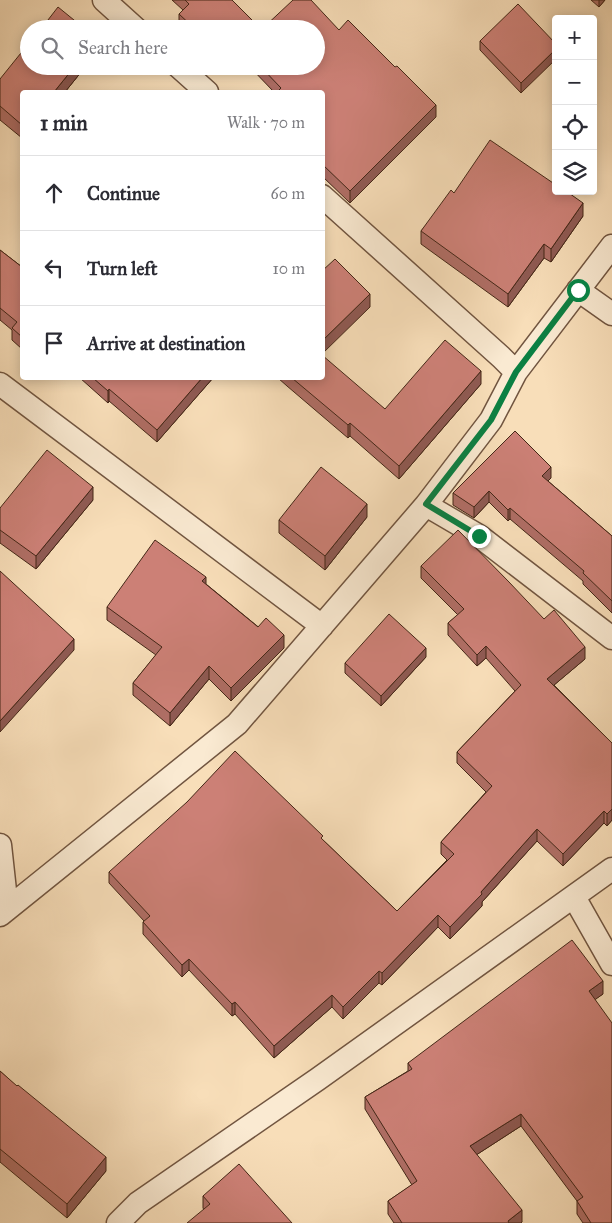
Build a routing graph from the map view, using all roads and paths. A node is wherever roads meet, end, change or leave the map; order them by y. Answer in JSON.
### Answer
{"nodes":[{"id":1,"x":104,"y":0,"type":"edge"},
{"id":2,"x":126,"y":20,"type":"edge"},
{"id":3,"x":188,"y":75,"type":"edge"},
{"id":4,"x":205,"y":90,"type":"edge"},
{"id":5,"x":325,"y":199,"type":"edge"},
{"id":6,"x":612,"y":246,"type":"edge"},
{"id":7,"x":578,"y":290,"type":"junction"},
{"id":8,"x":612,"y":314,"type":"edge"},
{"id":9,"x":516,"y":372,"type":"junction"},
{"id":10,"x":0,"y":384,"type":"edge"},
{"id":11,"x":426,"y":504,"type":"junction"},
{"id":12,"x":322,"y":626,"type":"junction"},
{"id":13,"x":612,"y":638,"type":"edge"},
{"id":14,"x":0,"y":845,"type":"edge"},
{"id":15,"x":612,"y":869,"type":"edge"},
{"id":16,"x":574,"y":897,"type":"junction"},
{"id":17,"x":3,"y":912,"type":"edge"},
{"id":18,"x":612,"y":964,"type":"edge"},
{"id":19,"x":118,"y":1223,"type":"edge"}],
"edges":[{"from":1,"to":2,"type":"street"},
{"from":3,"to":4,"type":"street"},
{"from":5,"to":9,"type":"street"},
{"from":6,"to":7,"type":"street"},
{"from":7,"to":8,"type":"street"},
{"from":7,"to":9,"type":"street"},
{"from":9,"to":11,"type":"street"},
{"from":10,"to":12,"type":"street"},
{"from":11,"to":12,"type":"street"},
{"from":11,"to":13,"type":"street"},
{"from":12,"to":17,"type":"street"},
{"from":14,"to":17,"type":"street"},
{"from":15,"to":16,"type":"street"},
{"from":16,"to":18,"type":"street"},
{"from":16,"to":19,"type":"street"}]}
